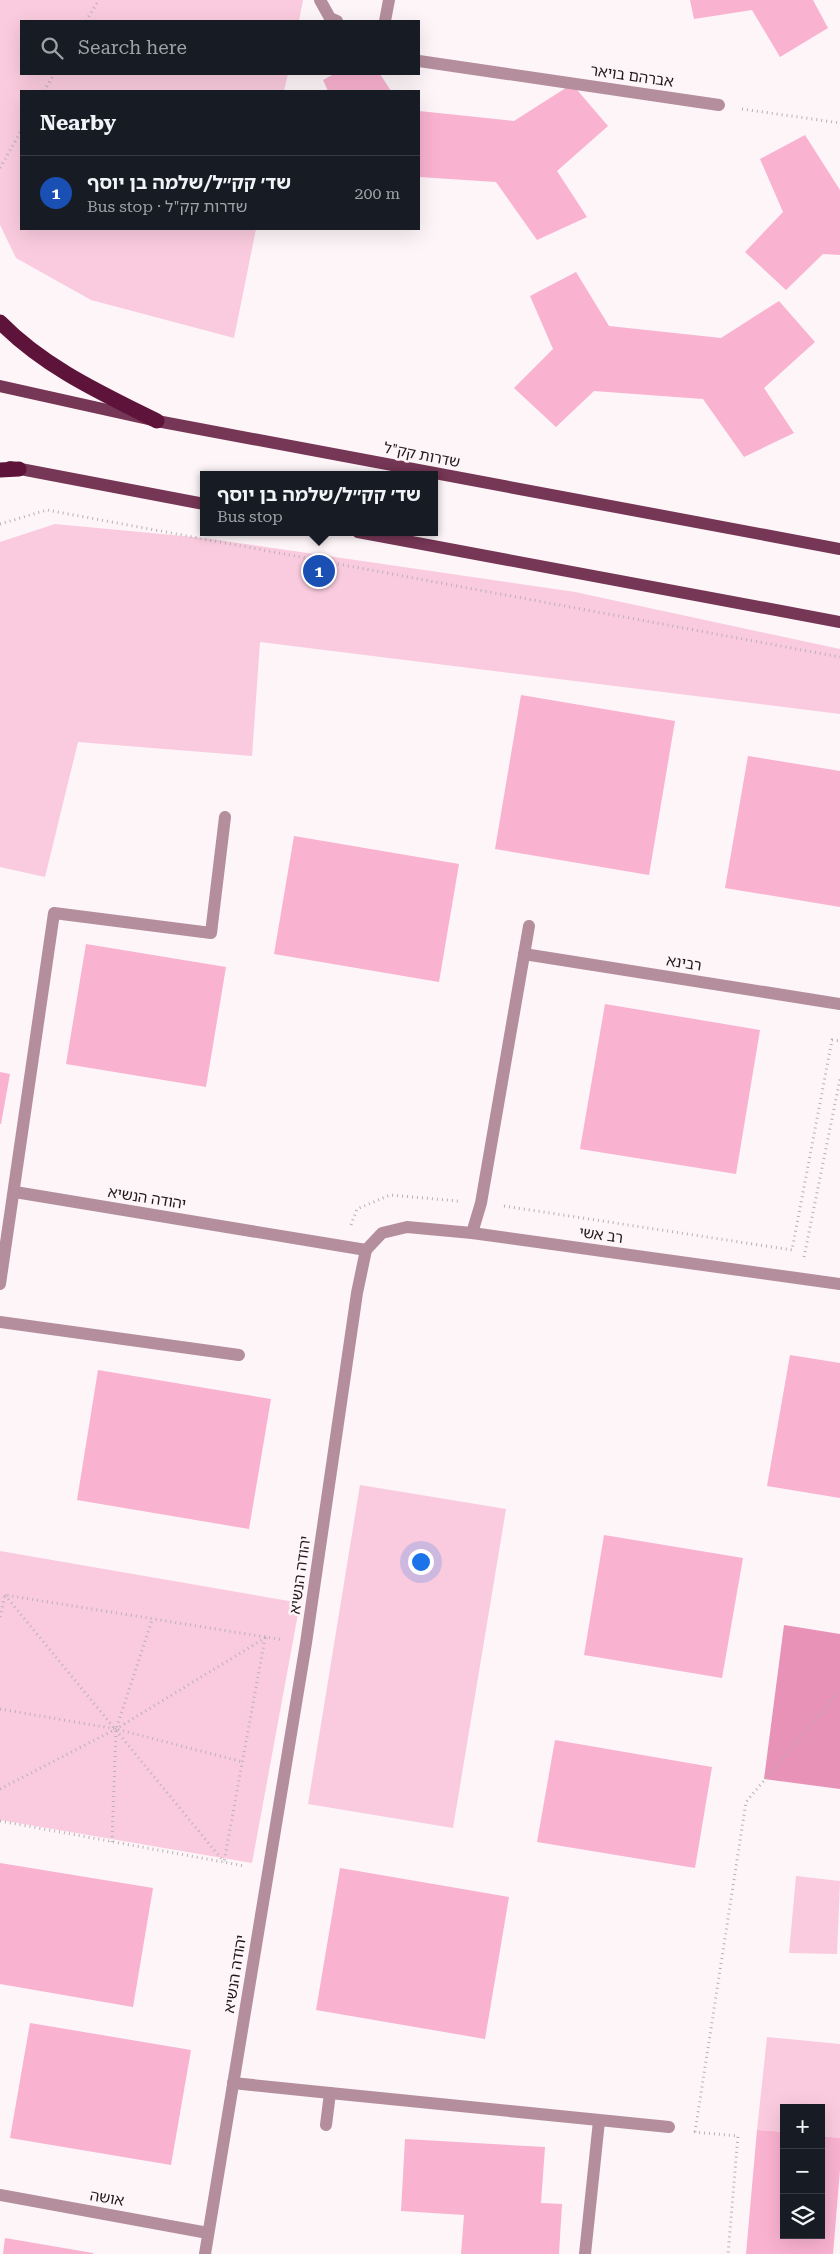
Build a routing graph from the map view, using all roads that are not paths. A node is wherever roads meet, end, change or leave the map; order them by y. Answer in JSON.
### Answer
{"nodes":[{"id":1,"x":320,"y":0,"type":"edge"},
{"id":2,"x":389,"y":0,"type":"edge"},
{"id":3,"x":335,"y":20,"type":"edge"},
{"id":4,"x":385,"y":20,"type":"edge"},
{"id":5,"x":420,"y":61,"type":"edge"},
{"id":6,"x":719,"y":105,"type":"road end"},
{"id":7,"x":0,"y":322,"type":"edge"},
{"id":8,"x":0,"y":386,"type":"edge"},
{"id":9,"x":157,"y":421,"type":"junction"},
{"id":10,"x":0,"y":466,"type":"edge"},
{"id":11,"x":19,"y":469,"type":"junction"},
{"id":12,"x":0,"y":470,"type":"edge"},
{"id":13,"x":424,"y":471,"type":"edge"},
{"id":14,"x":438,"y":474,"type":"edge"},
{"id":15,"x":200,"y":503,"type":"edge"},
{"id":16,"x":379,"y":536,"type":"edge"},
{"id":17,"x":840,"y":549,"type":"edge"},
{"id":18,"x":840,"y":622,"type":"edge"},
{"id":19,"x":225,"y":817,"type":"dead end"},
{"id":20,"x":529,"y":926,"type":"dead end"},
{"id":21,"x":524,"y":954,"type":"junction"},
{"id":22,"x":840,"y":1004,"type":"edge"},
{"id":23,"x":15,"y":1192,"type":"junction"},
{"id":24,"x":472,"y":1233,"type":"junction"},
{"id":25,"x":366,"y":1250,"type":"junction"},
{"id":26,"x":0,"y":1284,"type":"edge"},
{"id":27,"x":840,"y":1284,"type":"edge"},
{"id":28,"x":0,"y":1322,"type":"edge"},
{"id":29,"x":239,"y":1355,"type":"dead end"},
{"id":30,"x":233,"y":2083,"type":"junction"},
{"id":31,"x":330,"y":2093,"type":"junction"},
{"id":32,"x":599,"y":2121,"type":"junction"},
{"id":33,"x":326,"y":2125,"type":"dead end"},
{"id":34,"x":669,"y":2127,"type":"road end"},
{"id":35,"x":0,"y":2195,"type":"edge"},
{"id":36,"x":208,"y":2232,"type":"junction"},
{"id":37,"x":205,"y":2254,"type":"edge"},
{"id":38,"x":585,"y":2254,"type":"edge"}],
"edges":[{"from":1,"to":3,"type":"street"},
{"from":2,"to":4,"type":"street"},
{"from":5,"to":6,"type":"street","name":"אברהם בויאר"},
{"from":7,"to":9,"type":"highway"},
{"from":8,"to":9,"type":"main road","name":"שדרות קק\"ל"},
{"from":9,"to":13,"type":"main road","name":"שדרות קק\"ל"},
{"from":10,"to":11,"type":"main road"},
{"from":11,"to":12,"type":"highway"},
{"from":11,"to":15,"type":"main road"},
{"from":14,"to":17,"type":"main road","name":"שדרות קק\"ל"},
{"from":16,"to":18,"type":"main road"},
{"from":19,"to":23,"type":"street"},
{"from":20,"to":21,"type":"street"},
{"from":21,"to":22,"type":"street","name":"רבינא"},
{"from":21,"to":24,"type":"street"},
{"from":23,"to":25,"type":"street","name":"יהודה הנשיא"},
{"from":23,"to":26,"type":"street"},
{"from":24,"to":25,"type":"street","name":"רב אשי"},
{"from":24,"to":27,"type":"street","name":"רב אשי"},
{"from":25,"to":30,"type":"street","name":"יהודה הנשיא"},
{"from":28,"to":29,"type":"street"},
{"from":30,"to":31,"type":"street"},
{"from":30,"to":36,"type":"street","name":"יהודה הנשיא"},
{"from":31,"to":32,"type":"street"},
{"from":31,"to":33,"type":"street"},
{"from":32,"to":34,"type":"street"},
{"from":32,"to":38,"type":"street"},
{"from":35,"to":36,"type":"street","name":"אושה"},
{"from":36,"to":37,"type":"street","name":"יהודה הנשיא"}]}
